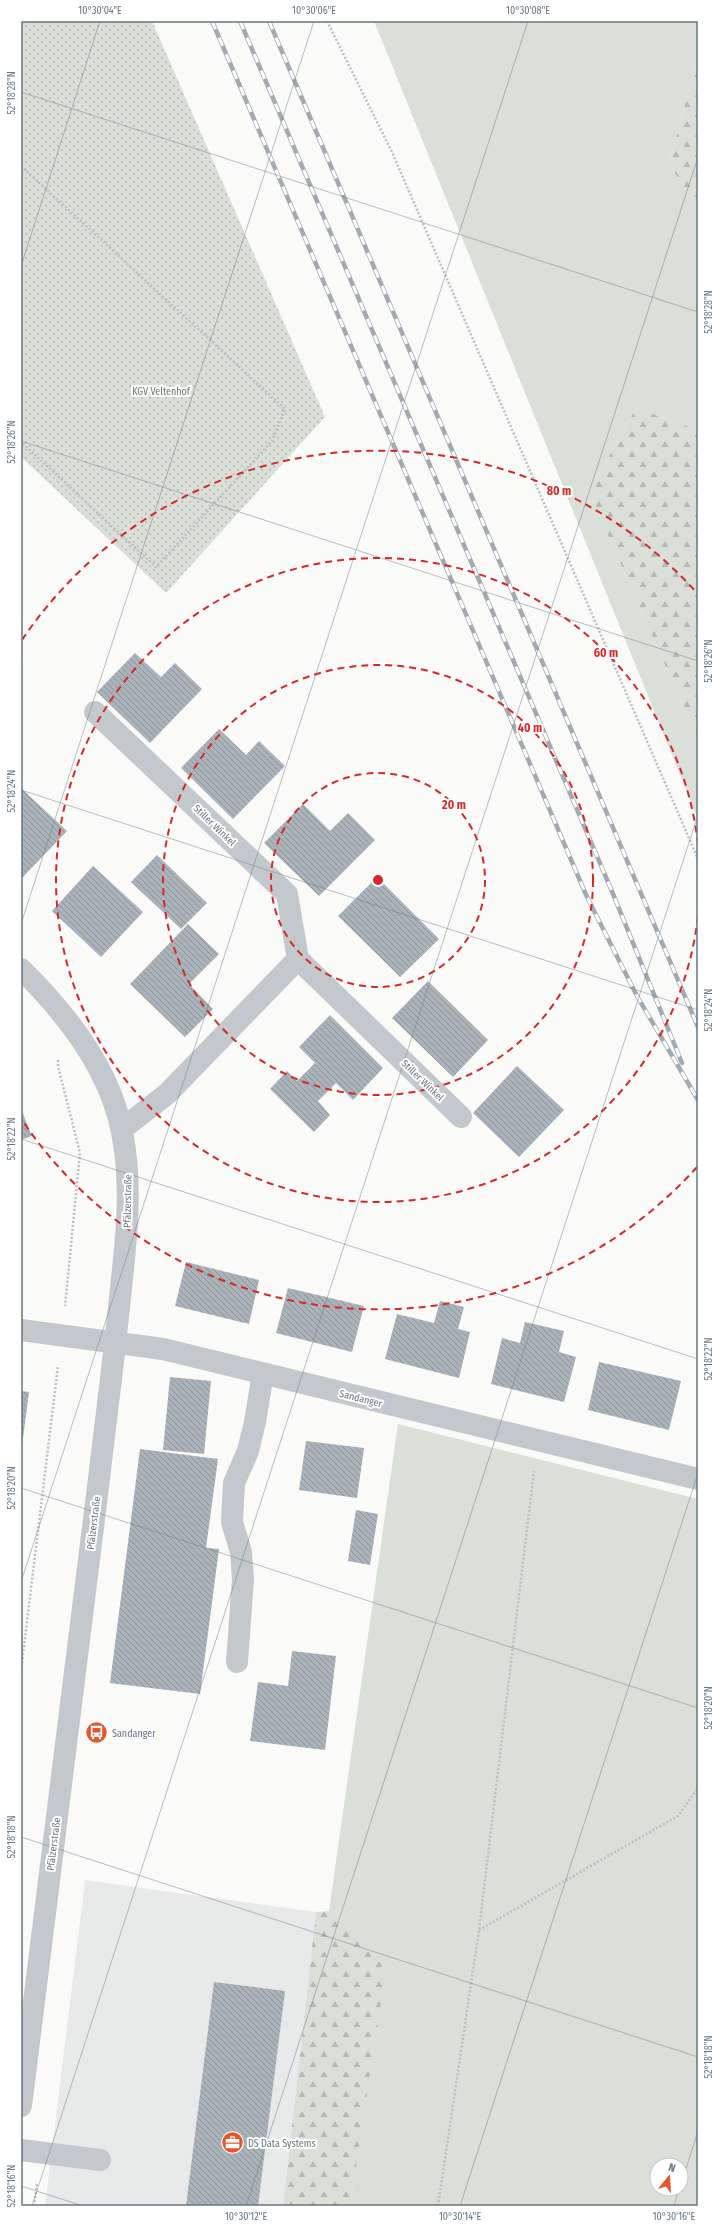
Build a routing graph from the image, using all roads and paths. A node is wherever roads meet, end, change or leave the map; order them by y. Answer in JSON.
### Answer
{"nodes":[{"id":1,"x":327,"y":21,"type":"edge"},
{"id":2,"x":21,"y":166,"type":"edge"},
{"id":3,"x":21,"y":442,"type":"edge"},
{"id":4,"x":95,"y":712,"type":"dead end"},
{"id":5,"x":698,"y":859,"type":"edge"},
{"id":6,"x":298,"y":959,"type":"junction"},
{"id":7,"x":21,"y":969,"type":"edge"},
{"id":8,"x":58,"y":1066,"type":"dead end"},
{"id":9,"x":461,"y":1117,"type":"dead end"},
{"id":10,"x":122,"y":1129,"type":"junction"},
{"id":11,"x":21,"y":1330,"type":"edge"},
{"id":12,"x":62,"y":1335,"type":"junction"},
{"id":13,"x":116,"y":1342,"type":"junction"},
{"id":14,"x":262,"y":1373,"type":"junction"},
{"id":15,"x":538,"y":1440,"type":"junction"},
{"id":16,"x":698,"y":1479,"type":"edge"},
{"id":17,"x":237,"y":1662,"type":"dead end"},
{"id":18,"x":21,"y":1671,"type":"edge"},
{"id":19,"x":698,"y":1788,"type":"edge"},
{"id":20,"x":479,"y":1930,"type":"junction"},
{"id":21,"x":21,"y":2106,"type":"edge"},
{"id":22,"x":21,"y":2150,"type":"edge"},
{"id":23,"x":100,"y":2160,"type":"dead end"},
{"id":24,"x":438,"y":2206,"type":"edge"}],
"edges":[{"from":1,"to":5,"type":"path"},
{"from":2,"to":3,"type":"path"},
{"from":4,"to":6,"type":"street","name":"Stiller Winkel"},
{"from":6,"to":9,"type":"street","name":"Stiller Winkel"},
{"from":6,"to":10,"type":"street"},
{"from":7,"to":10,"type":"street","name":"Pfälzerstraße"},
{"from":8,"to":12,"type":"path"},
{"from":10,"to":13,"type":"street","name":"Pfälzerstraße"},
{"from":11,"to":12,"type":"street","name":"Sandanger"},
{"from":12,"to":13,"type":"street","name":"Sandanger"},
{"from":12,"to":18,"type":"path"},
{"from":13,"to":14,"type":"street","name":"Sandanger"},
{"from":13,"to":21,"type":"street","name":"Pfälzerstraße"},
{"from":14,"to":15,"type":"street","name":"Sandanger"},
{"from":14,"to":17,"type":"street"},
{"from":15,"to":16,"type":"street","name":"Sandanger"},
{"from":15,"to":20,"type":"path"},
{"from":19,"to":20,"type":"path"},
{"from":20,"to":24,"type":"path"},
{"from":22,"to":23,"type":"street"}]}
